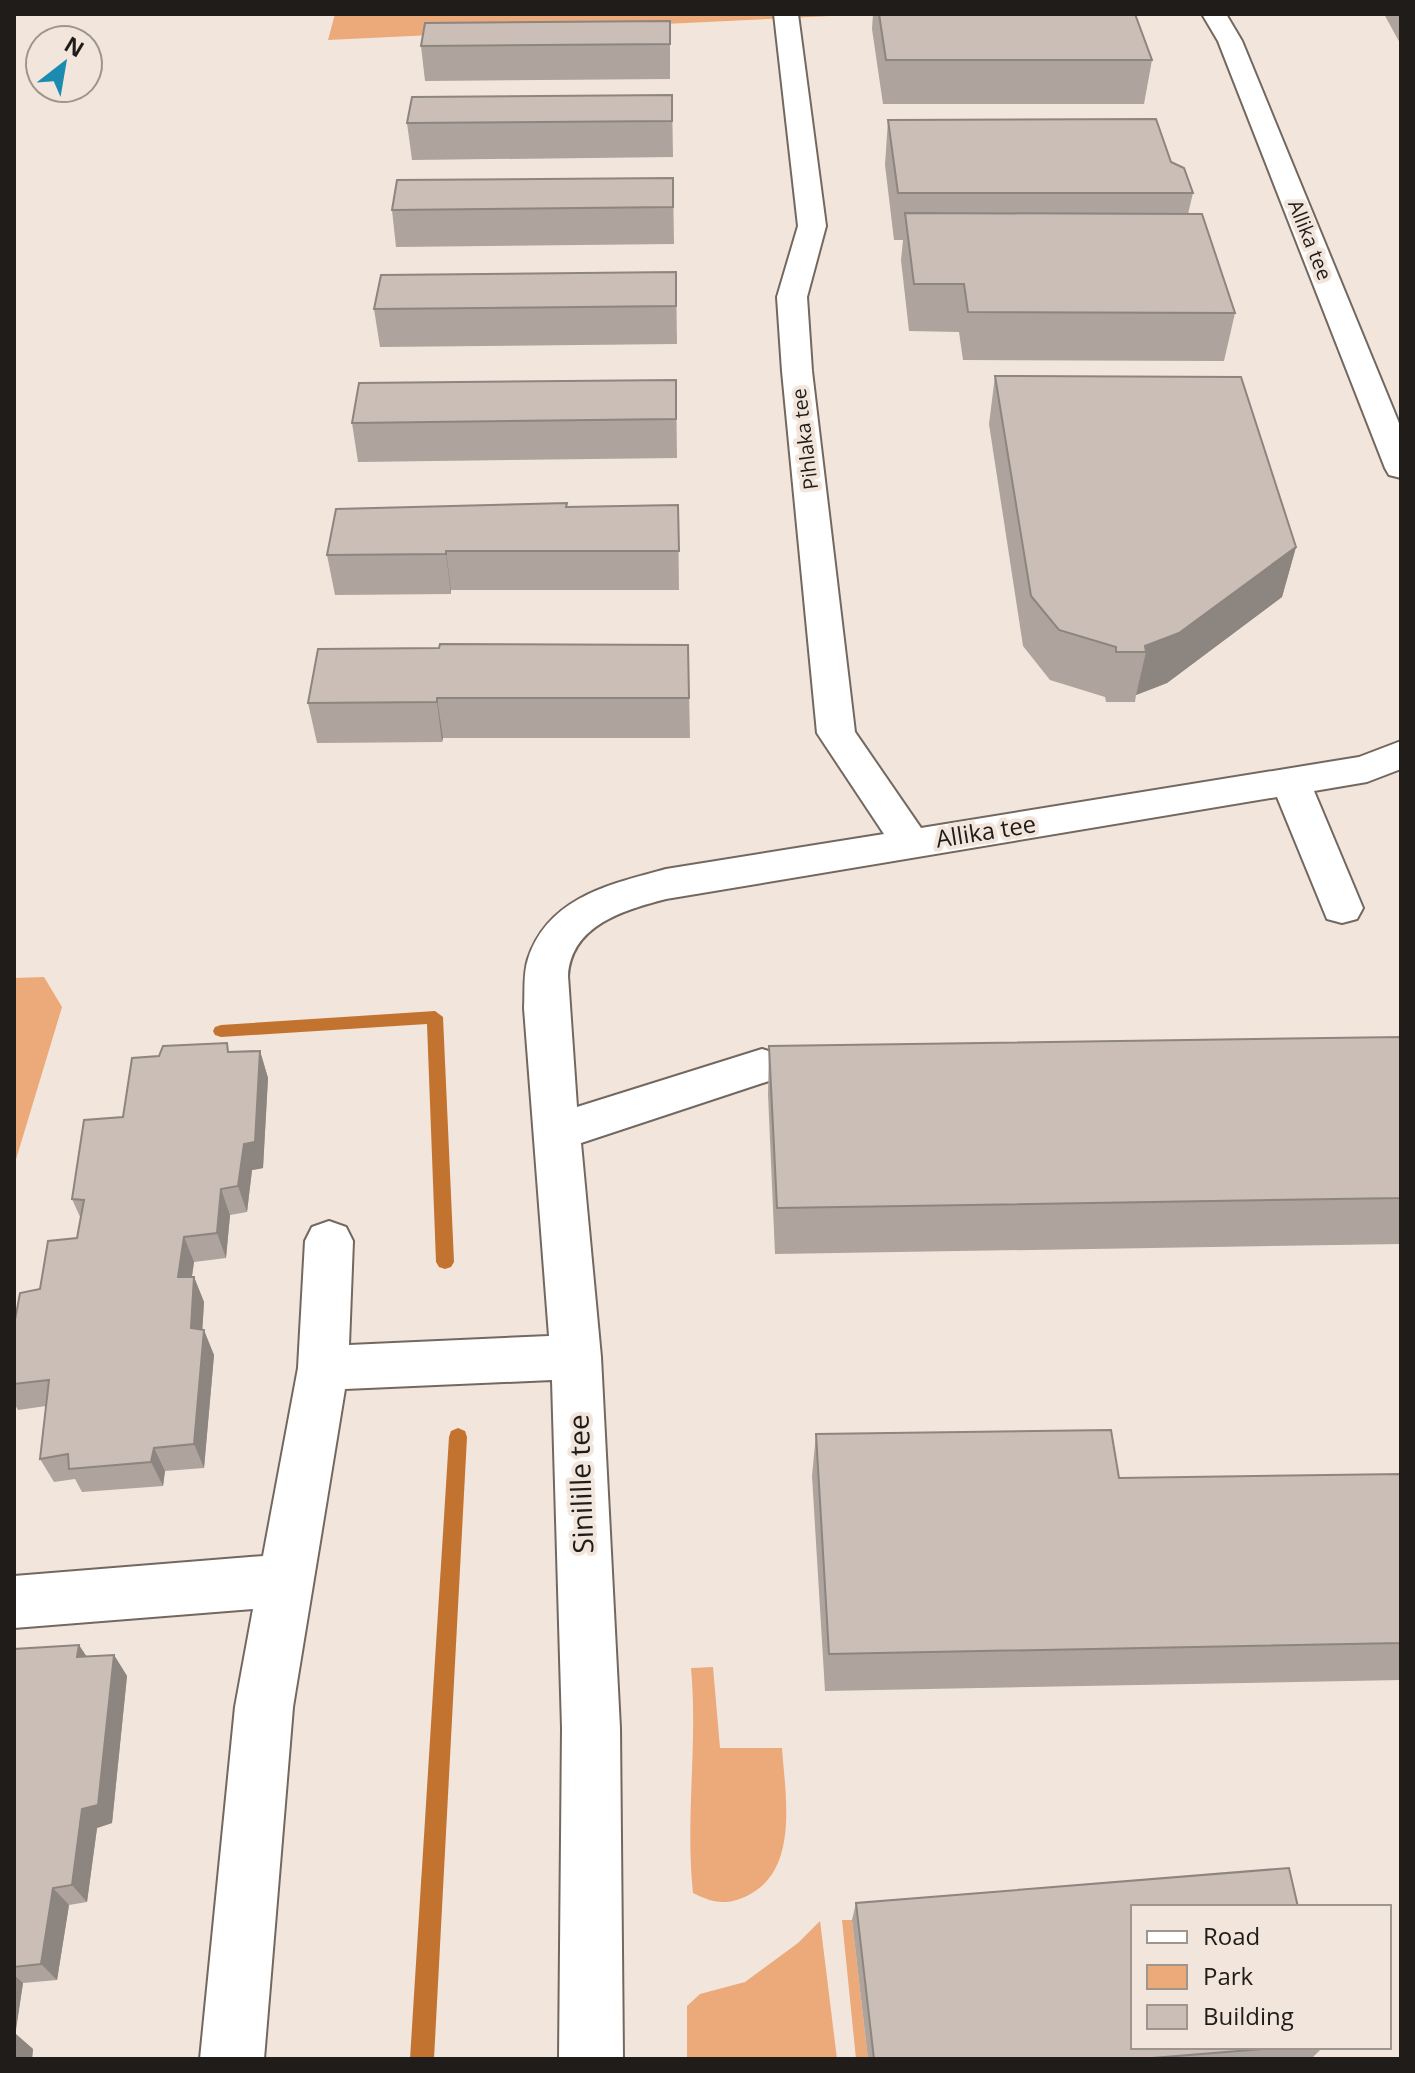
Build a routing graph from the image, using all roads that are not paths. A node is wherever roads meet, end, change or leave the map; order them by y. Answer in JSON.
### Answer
{"nodes":[{"id":1,"x":786,"y":14,"type":"edge"},
{"id":2,"x":1214,"y":14,"type":"edge"},
{"id":3,"x":1401,"y":468,"type":"edge"},
{"id":4,"x":1401,"y":754,"type":"edge"},
{"id":5,"x":1291,"y":782,"type":"junction"},
{"id":6,"x":911,"y":844,"type":"junction"},
{"id":7,"x":1342,"y":908,"type":"dead end"},
{"id":8,"x":574,"y":918,"type":"joint"},
{"id":9,"x":762,"y":1066,"type":"dead end"},
{"id":10,"x":557,"y":1132,"type":"junction"},
{"id":11,"x":329,"y":1241,"type":"dead end"},
{"id":12,"x":576,"y":1357,"type":"junction"},
{"id":13,"x":323,"y":1368,"type":"junction"},
{"id":14,"x":287,"y":1580,"type":"junction"},
{"id":15,"x":14,"y":1602,"type":"edge"},
{"id":16,"x":232,"y":2059,"type":"edge"},
{"id":17,"x":591,"y":2059,"type":"edge"}],
"edges":[{"from":1,"to":6,"type":"street","name":"Pihlaka tee"},
{"from":2,"to":3,"type":"street","name":"Allika tee"},
{"from":4,"to":5,"type":"street","name":"Allika tee"},
{"from":5,"to":6,"type":"street","name":"Allika tee"},
{"from":5,"to":7,"type":"street"},
{"from":6,"to":8,"type":"street","name":"Allika tee"},
{"from":8,"to":10,"type":"street","name":"Sinilille tee"},
{"from":9,"to":10,"type":"street"},
{"from":10,"to":12,"type":"street","name":"Sinilille tee"},
{"from":11,"to":13,"type":"street"},
{"from":12,"to":13,"type":"street"},
{"from":12,"to":17,"type":"street","name":"Sinilille tee"},
{"from":13,"to":14,"type":"street"},
{"from":14,"to":15,"type":"street"},
{"from":14,"to":16,"type":"street"}]}
